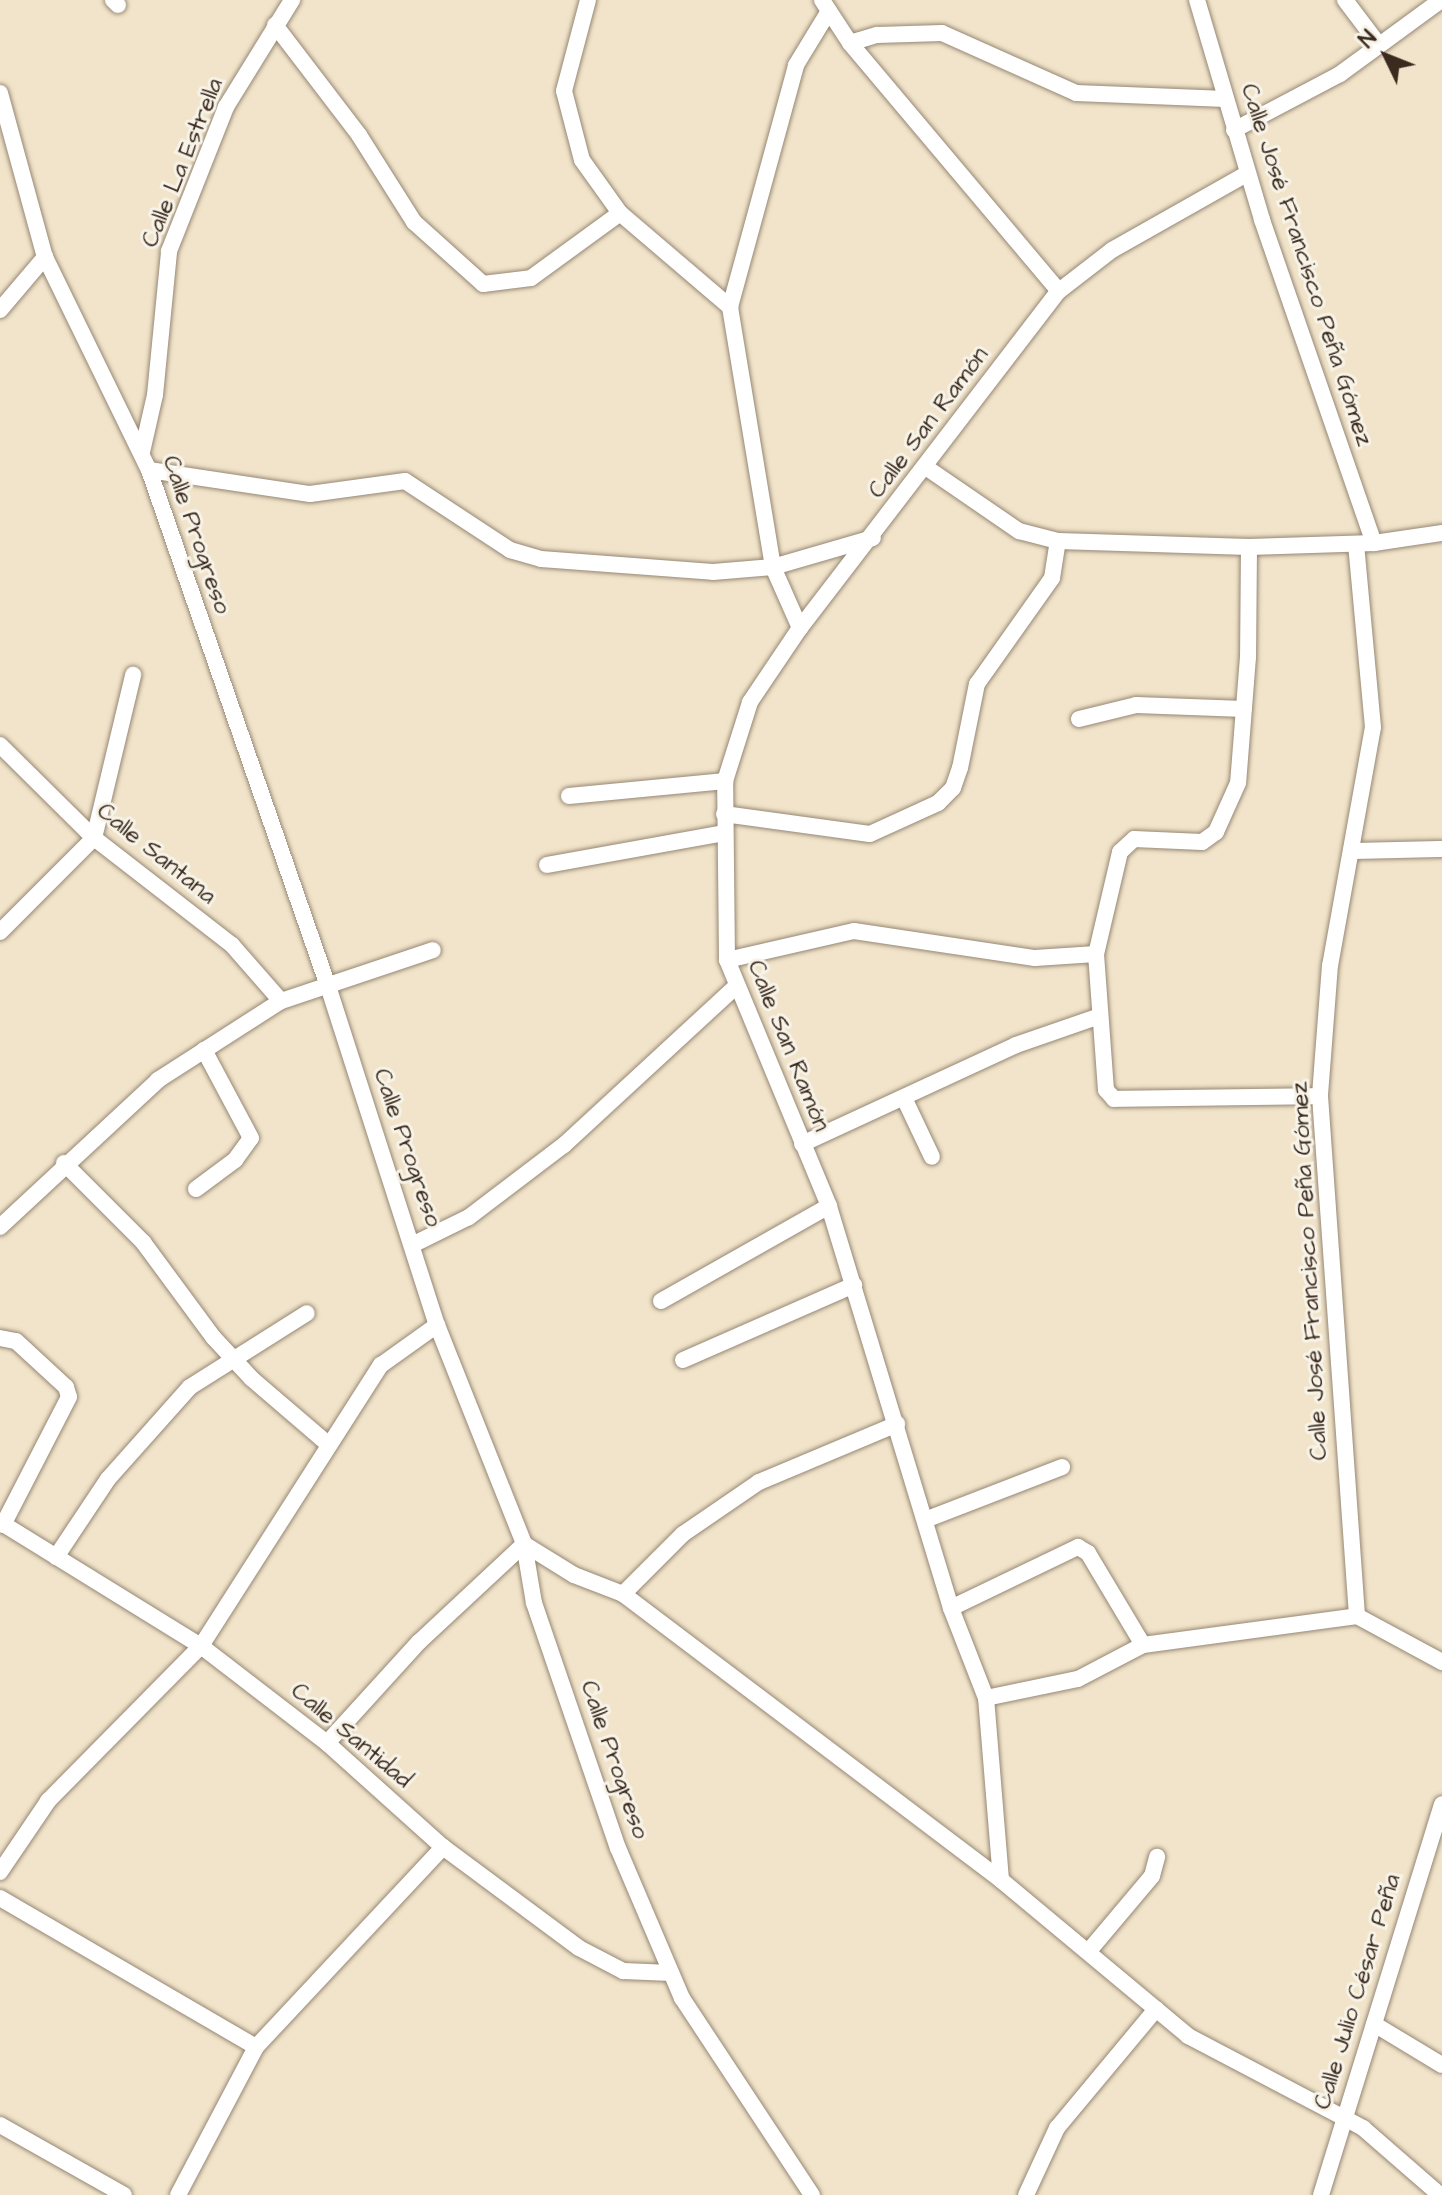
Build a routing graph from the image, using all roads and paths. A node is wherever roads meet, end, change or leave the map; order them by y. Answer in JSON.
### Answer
{"nodes":[{"id":1,"x":292,"y":0,"type":"edge"},
{"id":2,"x":588,"y":0,"type":"edge"},
{"id":3,"x":1197,"y":0,"type":"edge"},
{"id":4,"x":1345,"y":0,"type":"edge"},
{"id":5,"x":1441,"y":0,"type":"edge"},
{"id":6,"x":826,"y":6,"type":"edge"},
{"id":7,"x":275,"y":25,"type":"junction"},
{"id":8,"x":850,"y":43,"type":"junction"},
{"id":9,"x":1379,"y":45,"type":"junction"},
{"id":10,"x":0,"y":93,"type":"edge"},
{"id":11,"x":1226,"y":99,"type":"junction"},
{"id":12,"x":1234,"y":130,"type":"junction"},
{"id":13,"x":1248,"y":173,"type":"junction"},
{"id":14,"x":620,"y":213,"type":"junction"},
{"id":15,"x":45,"y":257,"type":"junction"},
{"id":16,"x":1059,"y":291,"type":"junction"},
{"id":17,"x":730,"y":307,"type":"junction"},
{"id":18,"x":0,"y":310,"type":"edge"},
{"id":19,"x":142,"y":452,"type":"junction"},
{"id":20,"x":927,"y":468,"type":"junction"},
{"id":21,"x":149,"y":470,"type":"junction"},
{"id":22,"x":1442,"y":533,"type":"edge"},
{"id":23,"x":873,"y":538,"type":"junction"},
{"id":24,"x":1058,"y":541,"type":"junction"},
{"id":25,"x":1374,"y":543,"type":"junction"},
{"id":26,"x":1356,"y":544,"type":"junction"},
{"id":27,"x":1249,"y":547,"type":"junction"},
{"id":28,"x":773,"y":567,"type":"junction"},
{"id":29,"x":800,"y":628,"type":"junction"},
{"id":30,"x":133,"y":675,"type":"dead end"},
{"id":31,"x":1244,"y":709,"type":"junction"},
{"id":32,"x":1079,"y":719,"type":"dead end"},
{"id":33,"x":0,"y":745,"type":"edge"},
{"id":34,"x":725,"y":781,"type":"junction"},
{"id":35,"x":569,"y":796,"type":"dead end"},
{"id":36,"x":724,"y":814,"type":"junction"},
{"id":37,"x":724,"y":833,"type":"junction"},
{"id":38,"x":94,"y":838,"type":"junction"},
{"id":39,"x":1442,"y":849,"type":"edge"},
{"id":40,"x":1351,"y":851,"type":"junction"},
{"id":41,"x":547,"y":865,"type":"dead end"},
{"id":42,"x":0,"y":932,"type":"edge"},
{"id":43,"x":433,"y":950,"type":"dead end"},
{"id":44,"x":1096,"y":954,"type":"junction"},
{"id":45,"x":727,"y":960,"type":"junction"},
{"id":46,"x":328,"y":986,"type":"junction"},
{"id":47,"x":735,"y":987,"type":"junction"},
{"id":48,"x":281,"y":1001,"type":"junction"},
{"id":49,"x":1097,"y":1017,"type":"junction"},
{"id":50,"x":204,"y":1050,"type":"junction"},
{"id":51,"x":1320,"y":1096,"type":"junction"},
{"id":52,"x":904,"y":1098,"type":"junction"},
{"id":53,"x":802,"y":1144,"type":"junction"},
{"id":54,"x":932,"y":1157,"type":"dead end"},
{"id":55,"x":64,"y":1163,"type":"junction"},
{"id":56,"x":196,"y":1189,"type":"dead end"},
{"id":57,"x":829,"y":1206,"type":"junction"},
{"id":58,"x":0,"y":1227,"type":"edge"},
{"id":59,"x":414,"y":1244,"type":"junction"},
{"id":60,"x":854,"y":1285,"type":"junction"},
{"id":61,"x":661,"y":1301,"type":"dead end"},
{"id":62,"x":307,"y":1313,"type":"dead end"},
{"id":63,"x":437,"y":1325,"type":"junction"},
{"id":64,"x":0,"y":1338,"type":"edge"},
{"id":65,"x":233,"y":1357,"type":"junction"},
{"id":66,"x":683,"y":1360,"type":"dead end"},
{"id":67,"x":897,"y":1424,"type":"junction"},
{"id":68,"x":329,"y":1445,"type":"junction"},
{"id":69,"x":1062,"y":1467,"type":"dead end"},
{"id":70,"x":925,"y":1520,"type":"junction"},
{"id":71,"x":2,"y":1523,"type":"edge"},
{"id":72,"x":524,"y":1544,"type":"junction"},
{"id":73,"x":56,"y":1557,"type":"junction"},
{"id":74,"x":623,"y":1594,"type":"junction"},
{"id":75,"x":951,"y":1608,"type":"junction"},
{"id":76,"x":1357,"y":1616,"type":"junction"},
{"id":77,"x":1143,"y":1645,"type":"junction"},
{"id":78,"x":201,"y":1646,"type":"junction"},
{"id":79,"x":1442,"y":1662,"type":"edge"},
{"id":80,"x":986,"y":1698,"type":"junction"},
{"id":81,"x":327,"y":1743,"type":"junction"},
{"id":82,"x":1442,"y":1804,"type":"edge"},
{"id":83,"x":1437,"y":1840,"type":"edge"},
{"id":84,"x":443,"y":1847,"type":"junction"},
{"id":85,"x":1157,"y":1857,"type":"dead end"},
{"id":86,"x":0,"y":1872,"type":"edge"},
{"id":87,"x":1001,"y":1880,"type":"junction"},
{"id":88,"x":0,"y":1898,"type":"edge"},
{"id":89,"x":1088,"y":1952,"type":"junction"},
{"id":90,"x":671,"y":1973,"type":"junction"},
{"id":91,"x":1156,"y":2009,"type":"junction"},
{"id":92,"x":1374,"y":2024,"type":"junction"},
{"id":93,"x":256,"y":2047,"type":"junction"},
{"id":94,"x":1442,"y":2065,"type":"edge"},
{"id":95,"x":1345,"y":2117,"type":"junction"},
{"id":96,"x":0,"y":2125,"type":"edge"},
{"id":97,"x":124,"y":2195,"type":"edge"},
{"id":98,"x":178,"y":2195,"type":"edge"},
{"id":99,"x":812,"y":2195,"type":"edge"},
{"id":100,"x":1026,"y":2195,"type":"edge"},
{"id":101,"x":1321,"y":2195,"type":"edge"},
{"id":102,"x":1440,"y":2195,"type":"edge"}],
"edges":[{"from":1,"to":7,"type":"street","name":"Calle La Estrella"},
{"from":2,"to":14,"type":"street"},
{"from":3,"to":11,"type":"street","name":"Calle José Francisco Peña Gómez"},
{"from":4,"to":9,"type":"street"},
{"from":5,"to":9,"type":"street"},
{"from":6,"to":8,"type":"street"},
{"from":6,"to":17,"type":"street"},
{"from":7,"to":14,"type":"street"},
{"from":7,"to":19,"type":"street","name":"Calle La Estrella"},
{"from":8,"to":11,"type":"street"},
{"from":8,"to":16,"type":"street"},
{"from":9,"to":12,"type":"street"},
{"from":10,"to":15,"type":"street","name":"Calle Progreso"},
{"from":11,"to":12,"type":"street","name":"Calle José Francisco Peña Gómez"},
{"from":12,"to":13,"type":"street","name":"Calle José Francisco Peña Gómez"},
{"from":13,"to":16,"type":"street","name":"Calle San Ramón"},
{"from":13,"to":25,"type":"street","name":"Calle José Francisco Peña Gómez"},
{"from":14,"to":17,"type":"street"},
{"from":15,"to":18,"type":"street"},
{"from":15,"to":19,"type":"street","name":"Calle Progreso"},
{"from":16,"to":20,"type":"street","name":"Calle San Ramón"},
{"from":17,"to":28,"type":"street"},
{"from":19,"to":21,"type":"street","name":"Calle Progreso"},
{"from":20,"to":23,"type":"street","name":"Calle San Ramón"},
{"from":20,"to":24,"type":"street"},
{"from":21,"to":28,"type":"street"},
{"from":21,"to":46,"type":"street","name":"Calle Progreso"},
{"from":22,"to":25,"type":"street"},
{"from":23,"to":28,"type":"street"},
{"from":23,"to":29,"type":"street","name":"Calle San Ramón"},
{"from":24,"to":27,"type":"street"},
{"from":24,"to":36,"type":"street"},
{"from":25,"to":26,"type":"street"},
{"from":26,"to":27,"type":"street"},
{"from":26,"to":40,"type":"street","name":"Calle José Francisco Peña Gómez"},
{"from":27,"to":31,"type":"street"},
{"from":28,"to":29,"type":"street"},
{"from":29,"to":34,"type":"street","name":"Calle San Ramón"},
{"from":30,"to":38,"type":"street"},
{"from":31,"to":32,"type":"street"},
{"from":31,"to":44,"type":"street"},
{"from":33,"to":38,"type":"street","name":"Calle Santana"},
{"from":34,"to":35,"type":"street"},
{"from":34,"to":36,"type":"street","name":"Calle San Ramón"},
{"from":36,"to":37,"type":"street","name":"Calle San Ramón"},
{"from":37,"to":41,"type":"street"},
{"from":37,"to":45,"type":"street","name":"Calle San Ramón"},
{"from":38,"to":42,"type":"street"},
{"from":38,"to":48,"type":"street","name":"Calle Santana"},
{"from":39,"to":40,"type":"street"},
{"from":40,"to":51,"type":"street","name":"Calle José Francisco Peña Gómez"},
{"from":43,"to":46,"type":"street"},
{"from":44,"to":45,"type":"street"},
{"from":44,"to":49,"type":"street"},
{"from":45,"to":47,"type":"street","name":"Calle San Ramón"},
{"from":46,"to":48,"type":"street"},
{"from":46,"to":59,"type":"street","name":"Calle Progreso"},
{"from":47,"to":53,"type":"street","name":"Calle San Ramón"},
{"from":47,"to":59,"type":"street"},
{"from":48,"to":50,"type":"street"},
{"from":49,"to":51,"type":"street"},
{"from":49,"to":52,"type":"street"},
{"from":50,"to":55,"type":"street"},
{"from":50,"to":56,"type":"street"},
{"from":51,"to":76,"type":"street","name":"Calle José Francisco Peña Gómez"},
{"from":52,"to":53,"type":"street"},
{"from":52,"to":54,"type":"street"},
{"from":53,"to":57,"type":"street","name":"Calle San Ramón"},
{"from":55,"to":58,"type":"street"},
{"from":55,"to":65,"type":"street"},
{"from":57,"to":60,"type":"street","name":"Calle San Ramón"},
{"from":57,"to":61,"type":"street"},
{"from":59,"to":63,"type":"street","name":"Calle Progreso"},
{"from":60,"to":66,"type":"street"},
{"from":60,"to":67,"type":"street","name":"Calle San Ramón"},
{"from":62,"to":65,"type":"street"},
{"from":63,"to":68,"type":"street"},
{"from":63,"to":72,"type":"street","name":"Calle Progreso"},
{"from":64,"to":71,"type":"street"},
{"from":65,"to":68,"type":"street"},
{"from":65,"to":73,"type":"street"},
{"from":67,"to":70,"type":"street","name":"Calle San Ramón"},
{"from":67,"to":74,"type":"street"},
{"from":68,"to":78,"type":"street"},
{"from":69,"to":70,"type":"street"},
{"from":70,"to":75,"type":"street","name":"Calle San Ramón"},
{"from":71,"to":73,"type":"street","name":"Calle Santidad"},
{"from":72,"to":74,"type":"street"},
{"from":72,"to":81,"type":"street"},
{"from":72,"to":90,"type":"street","name":"Calle Progreso"},
{"from":73,"to":78,"type":"street","name":"Calle Santidad"},
{"from":74,"to":87,"type":"street"},
{"from":75,"to":77,"type":"street"},
{"from":75,"to":80,"type":"street","name":"Calle San Ramón"},
{"from":76,"to":77,"type":"street"},
{"from":76,"to":79,"type":"street"},
{"from":77,"to":80,"type":"street"},
{"from":78,"to":81,"type":"street","name":"Calle Santidad"},
{"from":78,"to":86,"type":"street"},
{"from":80,"to":87,"type":"street","name":"Calle San Ramón"},
{"from":81,"to":84,"type":"street","name":"Calle Santidad"},
{"from":82,"to":83,"type":"street","name":"Calle Julio César Peña"},
{"from":83,"to":92,"type":"street","name":"Calle Julio César Peña"},
{"from":84,"to":90,"type":"street","name":"Calle Santidad"},
{"from":84,"to":93,"type":"street"},
{"from":85,"to":89,"type":"street"},
{"from":87,"to":89,"type":"street"},
{"from":88,"to":93,"type":"street"},
{"from":89,"to":91,"type":"street"},
{"from":90,"to":99,"type":"street","name":"Calle Progreso"},
{"from":91,"to":95,"type":"street"},
{"from":91,"to":100,"type":"street"},
{"from":92,"to":94,"type":"street"},
{"from":92,"to":95,"type":"street","name":"Calle Julio César Peña"},
{"from":93,"to":98,"type":"street"},
{"from":95,"to":101,"type":"street","name":"Calle Julio César Peña"},
{"from":95,"to":102,"type":"street"},
{"from":96,"to":97,"type":"street"}]}
